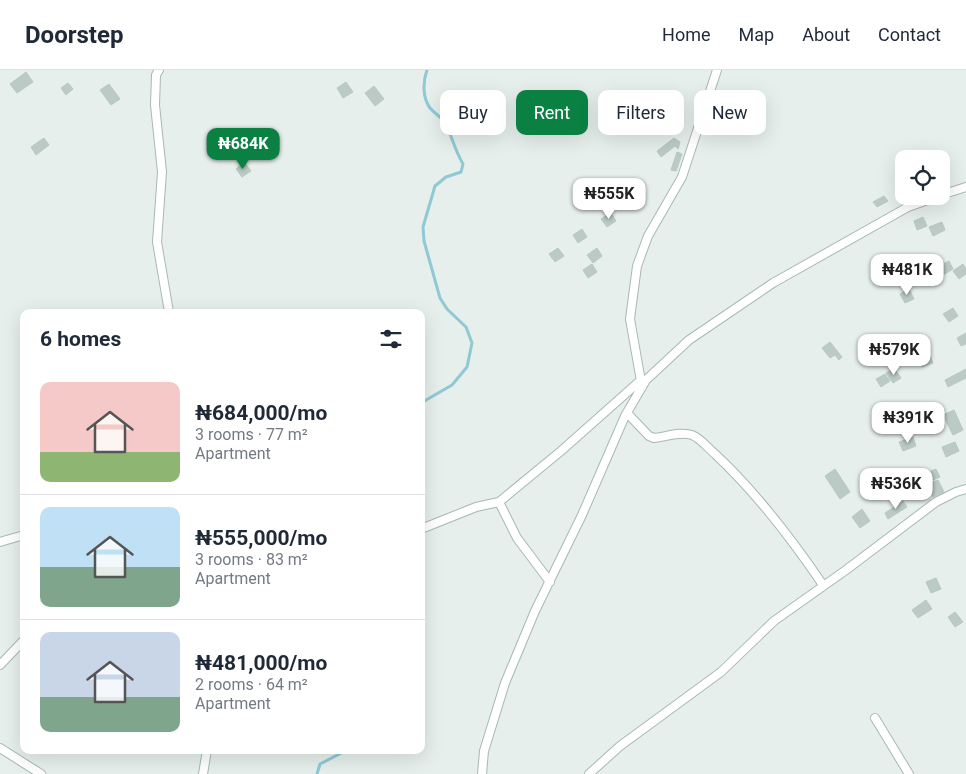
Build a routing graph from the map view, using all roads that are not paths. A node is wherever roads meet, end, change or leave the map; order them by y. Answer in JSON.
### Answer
{"nodes":[{"id":1,"x":159,"y":70,"type":"edge"},
{"id":2,"x":717,"y":70,"type":"edge"},
{"id":3,"x":966,"y":187,"type":"edge"},
{"id":4,"x":950,"y":193,"type":"edge"},
{"id":5,"x":916,"y":205,"type":"edge"},
{"id":6,"x":168,"y":309,"type":"edge"},
{"id":7,"x":642,"y":383,"type":"junction"},
{"id":8,"x":627,"y":413,"type":"junction"},
{"id":9,"x":966,"y":489,"type":"edge"},
{"id":10,"x":499,"y":502,"type":"junction"},
{"id":11,"x":425,"y":527,"type":"edge"},
{"id":12,"x":20,"y":536,"type":"edge"},
{"id":13,"x":0,"y":542,"type":"edge"},
{"id":14,"x":550,"y":582,"type":"junction"},
{"id":15,"x":823,"y":585,"type":"junction"},
{"id":16,"x":20,"y":644,"type":"edge"},
{"id":17,"x":0,"y":665,"type":"edge"},
{"id":18,"x":875,"y":718,"type":"dead end"},
{"id":19,"x":0,"y":748,"type":"edge"},
{"id":20,"x":206,"y":754,"type":"edge"},
{"id":21,"x":40,"y":774,"type":"edge"},
{"id":22,"x":204,"y":774,"type":"edge"},
{"id":23,"x":482,"y":774,"type":"edge"},
{"id":24,"x":589,"y":774,"type":"edge"},
{"id":25,"x":909,"y":774,"type":"edge"}],
"edges":[{"from":1,"to":6,"type":"street"},
{"from":2,"to":7,"type":"street"},
{"from":3,"to":4,"type":"street"},
{"from":5,"to":7,"type":"street"},
{"from":7,"to":8,"type":"street"},
{"from":7,"to":10,"type":"street"},
{"from":8,"to":14,"type":"street"},
{"from":8,"to":15,"type":"street"},
{"from":9,"to":15,"type":"street"},
{"from":10,"to":11,"type":"street"},
{"from":10,"to":14,"type":"street"},
{"from":12,"to":13,"type":"street"},
{"from":14,"to":23,"type":"street"},
{"from":15,"to":24,"type":"street"},
{"from":16,"to":17,"type":"street"},
{"from":18,"to":25,"type":"street"},
{"from":19,"to":21,"type":"street"},
{"from":20,"to":22,"type":"street"}]}
